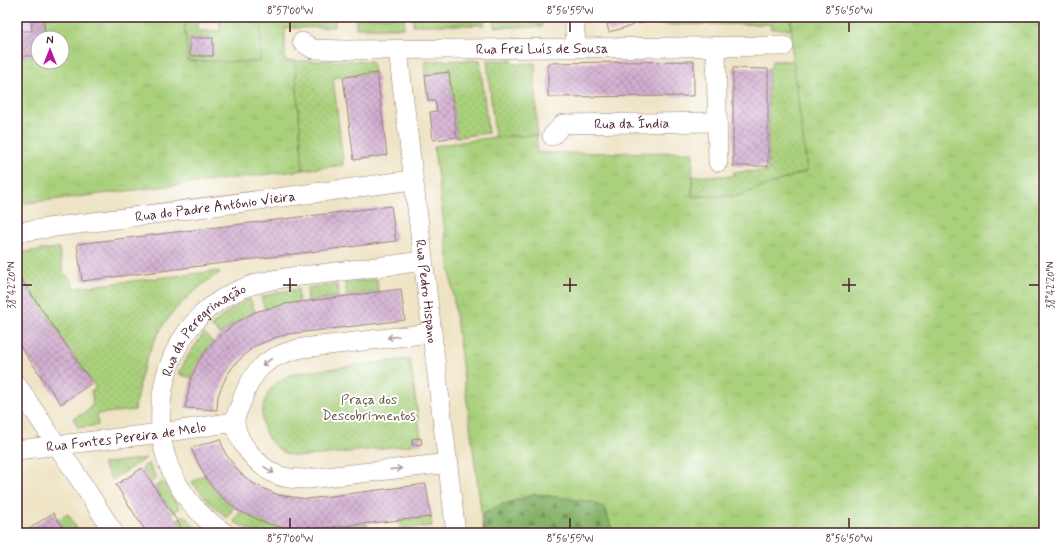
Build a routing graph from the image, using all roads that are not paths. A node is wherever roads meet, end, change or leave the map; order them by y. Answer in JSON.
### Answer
{"nodes":[{"id":1,"x":574,"y":17,"type":"edge"},
{"id":2,"x":302,"y":42,"type":"dead end"},
{"id":3,"x":716,"y":46,"type":"junction"},
{"id":4,"x":784,"y":46,"type":"dead end"},
{"id":5,"x":576,"y":47,"type":"junction"},
{"id":6,"x":398,"y":50,"type":"junction"},
{"id":7,"x":717,"y":122,"type":"junction"},
{"id":8,"x":552,"y":136,"type":"dead end"},
{"id":9,"x":718,"y":162,"type":"dead end"},
{"id":10,"x":413,"y":180,"type":"junction"},
{"id":11,"x":17,"y":232,"type":"edge"},
{"id":12,"x":423,"y":261,"type":"junction"},
{"id":13,"x":432,"y":333,"type":"junction"},
{"id":14,"x":17,"y":386,"type":"edge"},
{"id":15,"x":235,"y":422,"type":"junction"},
{"id":16,"x":161,"y":433,"type":"junction"},
{"id":17,"x":57,"y":445,"type":"junction"},
{"id":18,"x":17,"y":450,"type":"edge"},
{"id":19,"x":449,"y":463,"type":"junction"},
{"id":20,"x":114,"y":533,"type":"edge"},
{"id":21,"x":224,"y":533,"type":"edge"},
{"id":22,"x":456,"y":533,"type":"edge"}],
"edges":[{"from":1,"to":5,"type":"street"},
{"from":2,"to":6,"type":"street","name":"Rua Frei Luís de Sousa"},
{"from":3,"to":4,"type":"street","name":"Rua Frei Luís de Sousa"},
{"from":3,"to":5,"type":"street","name":"Rua Frei Luís de Sousa"},
{"from":3,"to":7,"type":"street"},
{"from":5,"to":6,"type":"street","name":"Rua Frei Luís de Sousa"},
{"from":6,"to":10,"type":"street","name":"Rua Pedro Hispano"},
{"from":7,"to":8,"type":"street","name":"Rua da Índia"},
{"from":7,"to":9,"type":"street"},
{"from":10,"to":11,"type":"street","name":"Rua do Padre António Vieira"},
{"from":10,"to":12,"type":"street","name":"Rua Pedro Hispano"},
{"from":12,"to":13,"type":"street","name":"Rua Pedro Hispano"},
{"from":12,"to":16,"type":"street","name":"Rua da Peregrinação"},
{"from":13,"to":15,"type":"street","one_way":true},
{"from":13,"to":19,"type":"street","name":"Rua Pedro Hispano"},
{"from":14,"to":17,"type":"street"},
{"from":15,"to":16,"type":"street","name":"Rua Fontes Pereira de Melo"},
{"from":15,"to":19,"type":"street","one_way":true},
{"from":16,"to":17,"type":"street","name":"Rua Fontes Pereira de Melo"},
{"from":16,"to":21,"type":"street","name":"Rua da Peregrinação"},
{"from":17,"to":18,"type":"street","name":"Rua Fontes Pereira de Melo"},
{"from":17,"to":20,"type":"street"},
{"from":19,"to":22,"type":"street","name":"Rua Pedro Hispano"}]}
